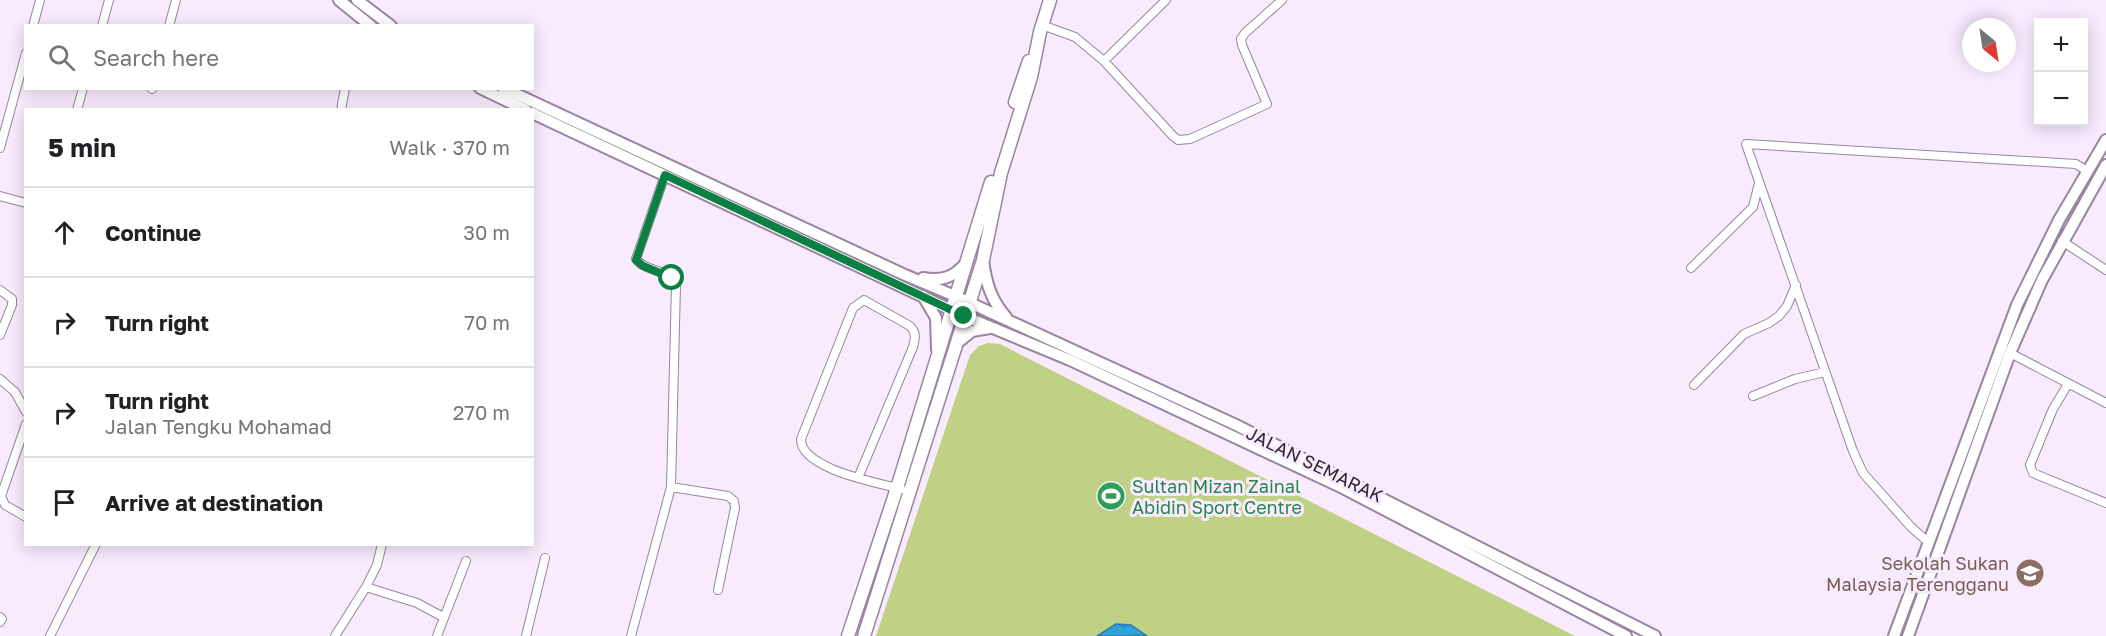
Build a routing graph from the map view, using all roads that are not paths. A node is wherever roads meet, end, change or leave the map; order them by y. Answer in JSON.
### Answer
{"nodes":[{"id":1,"x":40,"y":0,"type":"edge"},
{"id":2,"x":109,"y":0,"type":"edge"},
{"id":3,"x":176,"y":0,"type":"edge"},
{"id":4,"x":339,"y":0,"type":"edge"},
{"id":5,"x":357,"y":0,"type":"edge"},
{"id":6,"x":1050,"y":0,"type":"edge"},
{"id":7,"x":1166,"y":0,"type":"edge"},
{"id":8,"x":1282,"y":0,"type":"edge"},
{"id":9,"x":34,"y":24,"type":"edge"},
{"id":10,"x":103,"y":24,"type":"edge"},
{"id":11,"x":170,"y":24,"type":"edge"},
{"id":12,"x":369,"y":24,"type":"edge"},
{"id":13,"x":389,"y":24,"type":"edge"},
{"id":14,"x":1041,"y":28,"type":"junction"},
{"id":15,"x":24,"y":60,"type":"edge"},
{"id":16,"x":1104,"y":61,"type":"junction"},
{"id":17,"x":83,"y":90,"type":"edge"},
{"id":18,"x":345,"y":90,"type":"edge"},
{"id":19,"x":484,"y":90,"type":"edge"},
{"id":20,"x":507,"y":90,"type":"edge"},
{"id":21,"x":78,"y":108,"type":"edge"},
{"id":22,"x":341,"y":108,"type":"edge"},
{"id":23,"x":522,"y":108,"type":"edge"},
{"id":24,"x":534,"y":114,"type":"edge"},
{"id":25,"x":2106,"y":140,"type":"edge"},
{"id":26,"x":0,"y":148,"type":"edge"},
{"id":27,"x":2106,"y":165,"type":"edge"},
{"id":28,"x":2087,"y":171,"type":"junction"},
{"id":29,"x":665,"y":175,"type":"junction"},
{"id":30,"x":1760,"y":182,"type":"junction"},
{"id":31,"x":0,"y":196,"type":"edge"},
{"id":32,"x":24,"y":202,"type":"edge"},
{"id":33,"x":2062,"y":242,"type":"junction"},
{"id":34,"x":983,"y":260,"type":"junction"},
{"id":35,"x":966,"y":263,"type":"junction"},
{"id":36,"x":1691,"y":268,"type":"dead end"},
{"id":37,"x":2106,"y":270,"type":"edge"},
{"id":38,"x":905,"y":275,"type":"junction"},
{"id":39,"x":1796,"y":285,"type":"junction"},
{"id":40,"x":0,"y":290,"type":"edge"},
{"id":41,"x":923,"y":296,"type":"junction"},
{"id":42,"x":955,"y":296,"type":"junction"},
{"id":43,"x":969,"y":302,"type":"junction"},
{"id":44,"x":951,"y":309,"type":"junction"},
{"id":45,"x":964,"y":316,"type":"junction"},
{"id":46,"x":1008,"y":320,"type":"junction"},
{"id":47,"x":996,"y":329,"type":"junction"},
{"id":48,"x":0,"y":335,"type":"edge"},
{"id":49,"x":956,"y":344,"type":"junction"},
{"id":50,"x":2010,"y":353,"type":"junction"},
{"id":51,"x":936,"y":358,"type":"junction"},
{"id":52,"x":1826,"y":372,"type":"junction"},
{"id":53,"x":0,"y":379,"type":"edge"},
{"id":54,"x":2068,"y":384,"type":"junction"},
{"id":55,"x":1694,"y":385,"type":"dead end"},
{"id":56,"x":1753,"y":396,"type":"dead end"},
{"id":57,"x":2106,"y":403,"type":"edge"},
{"id":58,"x":24,"y":408,"type":"edge"},
{"id":59,"x":24,"y":429,"type":"edge"},
{"id":60,"x":858,"y":478,"type":"junction"},
{"id":61,"x":671,"y":487,"type":"junction"},
{"id":62,"x":897,"y":488,"type":"junction"},
{"id":63,"x":911,"y":492,"type":"junction"},
{"id":64,"x":1,"y":502,"type":"edge"},
{"id":65,"x":2106,"y":503,"type":"edge"},
{"id":66,"x":24,"y":516,"type":"edge"},
{"id":67,"x":1928,"y":542,"type":"junction"},
{"id":68,"x":95,"y":546,"type":"edge"},
{"id":69,"x":382,"y":546,"type":"edge"},
{"id":70,"x":545,"y":558,"type":"dead end"},
{"id":71,"x":466,"y":561,"type":"dead end"},
{"id":72,"x":366,"y":587,"type":"junction"},
{"id":73,"x":718,"y":590,"type":"dead end"},
{"id":74,"x":443,"y":617,"type":"junction"},
{"id":75,"x":50,"y":636,"type":"edge"},
{"id":76,"x":335,"y":636,"type":"edge"},
{"id":77,"x":437,"y":636,"type":"edge"},
{"id":78,"x":526,"y":636,"type":"edge"},
{"id":79,"x":631,"y":636,"type":"edge"},
{"id":80,"x":848,"y":636,"type":"edge"},
{"id":81,"x":864,"y":636,"type":"edge"},
{"id":82,"x":1626,"y":636,"type":"edge"},
{"id":83,"x":1655,"y":636,"type":"edge"},
{"id":84,"x":1894,"y":636,"type":"edge"},
{"id":85,"x":1908,"y":636,"type":"edge"}],
"edges":[{"from":1,"to":9,"type":"street"},
{"from":2,"to":10,"type":"street"},
{"from":3,"to":11,"type":"street"},
{"from":4,"to":12,"type":"main road"},
{"from":5,"to":13,"type":"main road"},
{"from":6,"to":14,"type":"main road"},
{"from":7,"to":16,"type":"street"},
{"from":8,"to":16,"type":"street"},
{"from":14,"to":16,"type":"street"},
{"from":14,"to":34,"type":"main road"},
{"from":14,"to":35,"type":"main road"},
{"from":15,"to":26,"type":"street"},
{"from":17,"to":21,"type":"street"},
{"from":18,"to":22,"type":"street"},
{"from":19,"to":23,"type":"main road"},
{"from":20,"to":38,"type":"main road"},
{"from":24,"to":29,"type":"main road","name":"JALAN SEMARAK"},
{"from":25,"to":28,"type":"main road"},
{"from":27,"to":33,"type":"main road"},
{"from":28,"to":30,"type":"street"},
{"from":28,"to":67,"type":"main road"},
{"from":29,"to":41,"type":"main road","name":"JALAN SEMARAK"},
{"from":29,"to":61,"type":"street"},
{"from":30,"to":36,"type":"street"},
{"from":30,"to":39,"type":"street"},
{"from":31,"to":32,"type":"street"},
{"from":33,"to":37,"type":"street"},
{"from":33,"to":50,"type":"main road"},
{"from":34,"to":43,"type":"main road"},
{"from":34,"to":46,"type":"main road"},
{"from":35,"to":38,"type":"main road"},
{"from":35,"to":42,"type":"main road"},
{"from":38,"to":42,"type":"main road","name":"JALAN SEMARAK"},
{"from":39,"to":52,"type":"street"},
{"from":39,"to":55,"type":"street"},
{"from":40,"to":48,"type":"street"},
{"from":41,"to":44,"type":"main road","name":"JALAN SEMARAK"},
{"from":41,"to":51,"type":"main road"},
{"from":42,"to":43,"type":"main road","name":"JALAN SEMARAK"},
{"from":42,"to":44,"type":"main road"},
{"from":43,"to":45,"type":"main road"},
{"from":43,"to":46,"type":"main road","name":"JALAN SEMARAK"},
{"from":44,"to":45,"type":"main road","name":"JALAN SEMARAK"},
{"from":44,"to":51,"type":"main road"},
{"from":45,"to":47,"type":"main road","name":"JALAN SEMARAK"},
{"from":45,"to":49,"type":"main road"},
{"from":46,"to":83,"type":"main road","name":"JALAN SEMARAK"},
{"from":47,"to":49,"type":"main road"},
{"from":47,"to":82,"type":"main road","name":"JALAN SEMARAK"},
{"from":49,"to":63,"type":"main road"},
{"from":50,"to":54,"type":"street"},
{"from":50,"to":85,"type":"main road"},
{"from":51,"to":62,"type":"main road"},
{"from":52,"to":56,"type":"street"},
{"from":52,"to":67,"type":"street"},
{"from":53,"to":58,"type":"street"},
{"from":54,"to":57,"type":"street"},
{"from":54,"to":65,"type":"street"},
{"from":59,"to":64,"type":"street"},
{"from":60,"to":60,"type":"street"},
{"from":60,"to":62,"type":"street"},
{"from":61,"to":73,"type":"street"},
{"from":61,"to":79,"type":"street"},
{"from":62,"to":63,"type":"street"},
{"from":62,"to":80,"type":"main road"},
{"from":63,"to":81,"type":"main road"},
{"from":64,"to":66,"type":"street"},
{"from":67,"to":84,"type":"main road"},
{"from":68,"to":75,"type":"street"},
{"from":69,"to":72,"type":"street"},
{"from":70,"to":78,"type":"street"},
{"from":71,"to":74,"type":"street"},
{"from":72,"to":74,"type":"street"},
{"from":72,"to":76,"type":"street"},
{"from":74,"to":77,"type":"street"}]}
